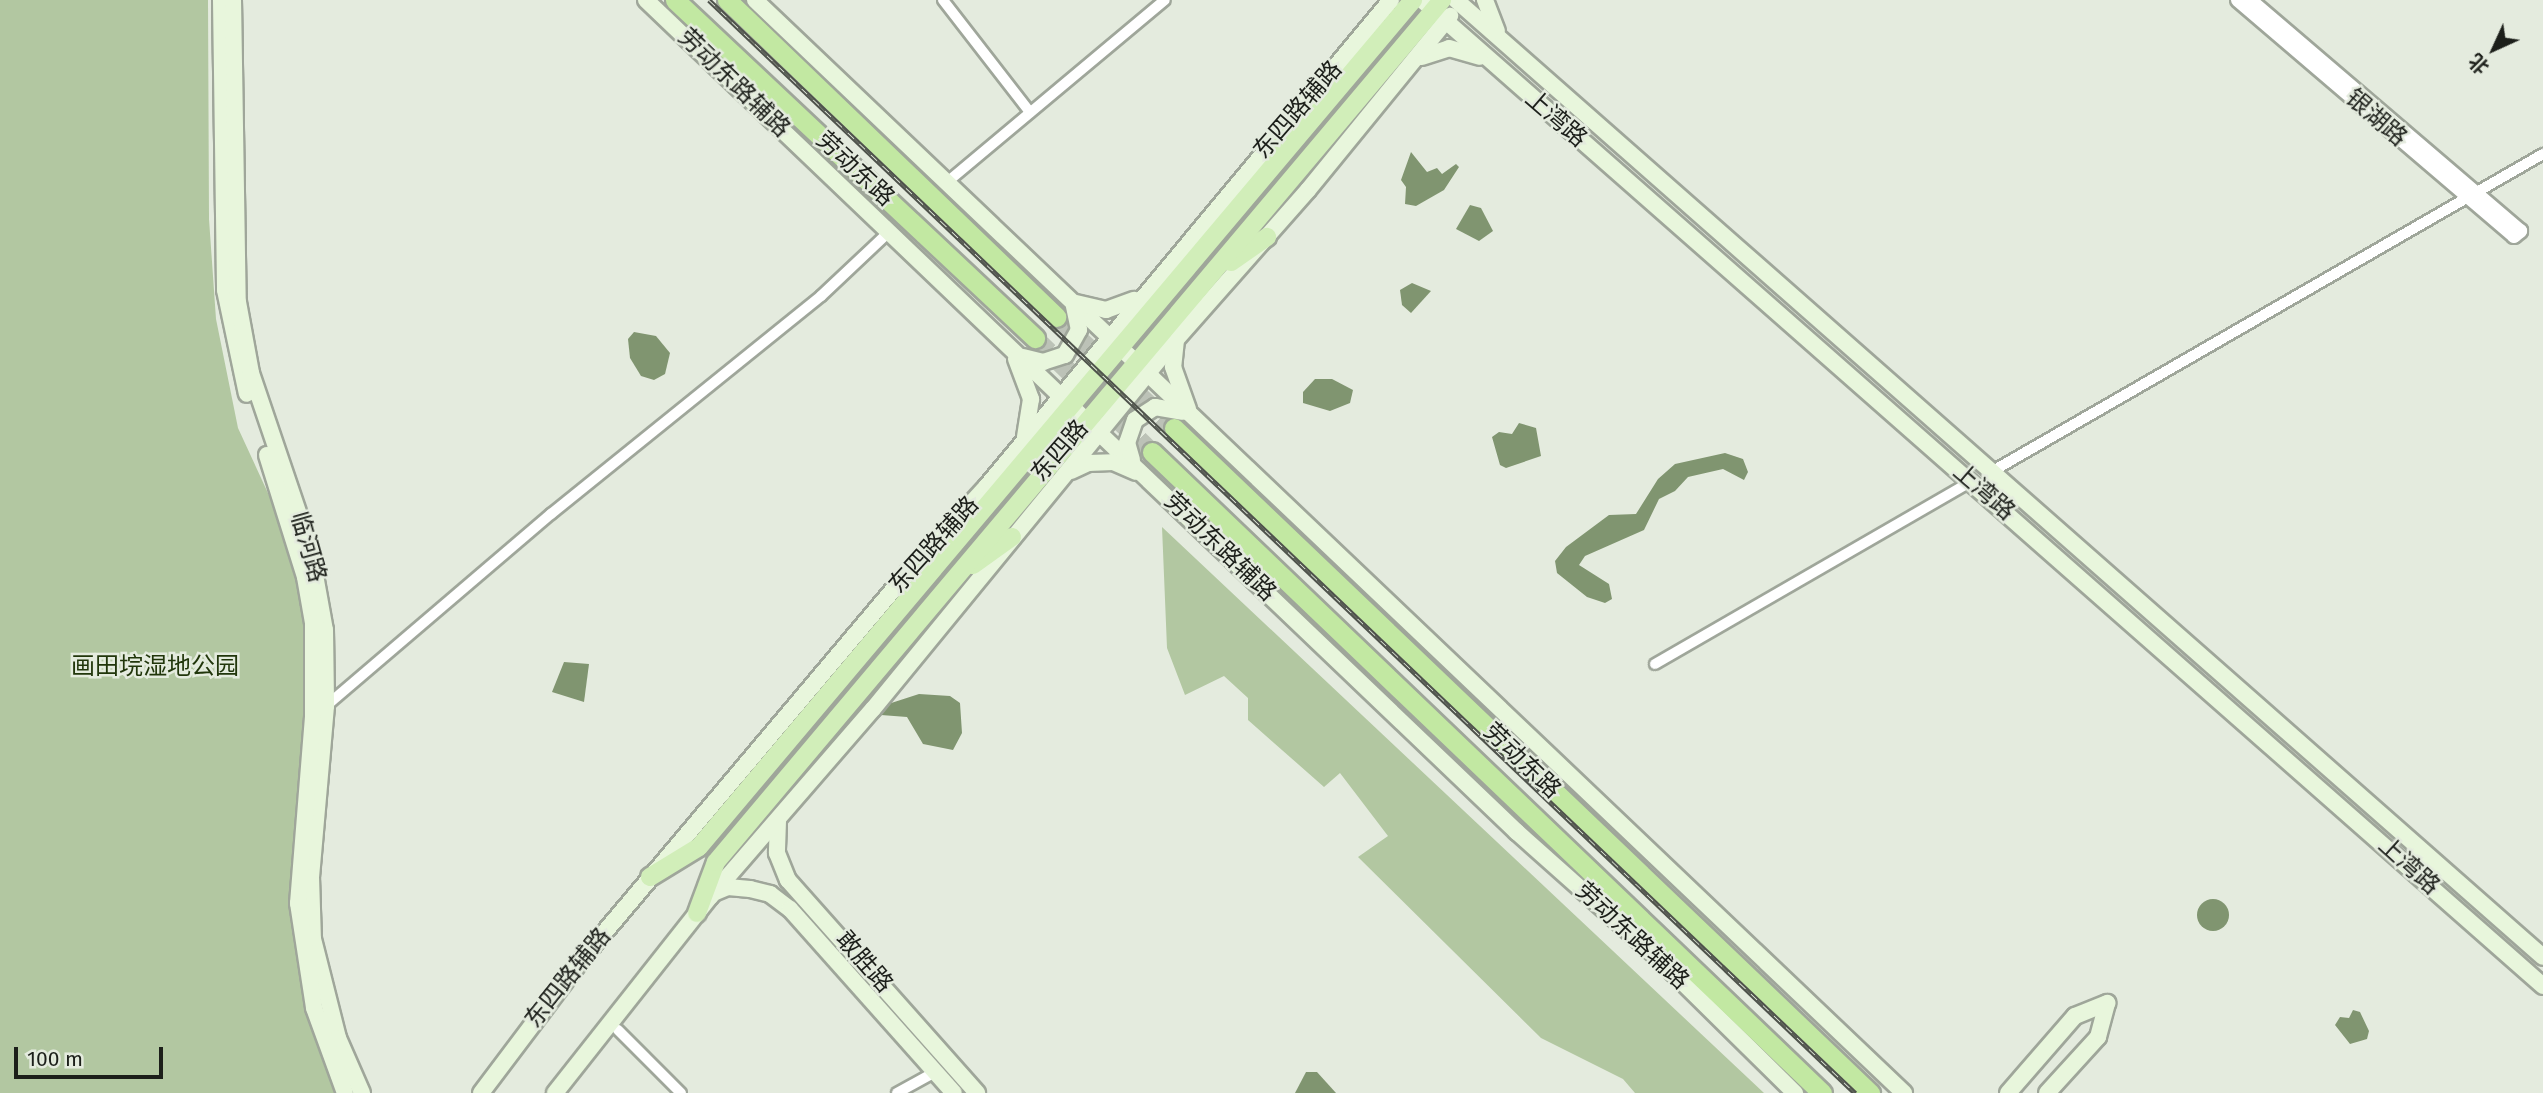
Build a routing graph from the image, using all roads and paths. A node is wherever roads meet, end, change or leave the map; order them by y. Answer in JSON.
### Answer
{"nodes":[{"id":1,"x":221,"y":0,"type":"edge"},
{"id":2,"x":233,"y":0,"type":"edge"},
{"id":3,"x":646,"y":0,"type":"edge"},
{"id":4,"x":675,"y":0,"type":"edge"},
{"id":5,"x":727,"y":0,"type":"edge"},
{"id":6,"x":755,"y":0,"type":"edge"},
{"id":7,"x":943,"y":0,"type":"edge"},
{"id":8,"x":1166,"y":0,"type":"edge"},
{"id":9,"x":1382,"y":0,"type":"edge"},
{"id":10,"x":1391,"y":0,"type":"edge"},
{"id":11,"x":1413,"y":0,"type":"edge"},
{"id":12,"x":1485,"y":0,"type":"edge"},
{"id":13,"x":2238,"y":0,"type":"edge"},
{"id":14,"x":2250,"y":0,"type":"edge"},
{"id":15,"x":1460,"y":1,"type":"edge"},
{"id":16,"x":1436,"y":8,"type":"edge"},
{"id":17,"x":1378,"y":17,"type":"junction"},
{"id":18,"x":1507,"y":43,"type":"junction"},
{"id":19,"x":1360,"y":61,"type":"junction"},
{"id":20,"x":1490,"y":62,"type":"junction"},
{"id":21,"x":1409,"y":67,"type":"junction"},
{"id":22,"x":1328,"y":99,"type":"junction"},
{"id":23,"x":1030,"y":112,"type":"junction"},
{"id":24,"x":1267,"y":147,"type":"junction"},
{"id":25,"x":2543,"y":154,"type":"edge"},
{"id":26,"x":946,"y":183,"type":"junction"},
{"id":27,"x":2472,"y":195,"type":"junction"},
{"id":28,"x":889,"y":232,"type":"junction"},
{"id":29,"x":2517,"y":234,"type":"dead end"},
{"id":30,"x":1267,"y":237,"type":"junction"},
{"id":31,"x":1211,"y":276,"type":"junction"},
{"id":32,"x":1147,"y":289,"type":"junction"},
{"id":33,"x":1062,"y":294,"type":"junction"},
{"id":34,"x":1193,"y":297,"type":"junction"},
{"id":35,"x":1074,"y":306,"type":"junction"},
{"id":36,"x":1056,"y":317,"type":"tunnel mouth"},
{"id":37,"x":1000,"y":338,"type":"junction"},
{"id":38,"x":1035,"y":338,"type":"tunnel mouth"},
{"id":39,"x":1177,"y":338,"type":"junction"},
{"id":40,"x":1113,"y":343,"type":"junction"},
{"id":41,"x":1018,"y":354,"type":"junction"},
{"id":42,"x":1141,"y":370,"type":"junction"},
{"id":43,"x":1066,"y":400,"type":"junction"},
{"id":44,"x":1188,"y":423,"type":"junction"},
{"id":45,"x":1094,"y":426,"type":"junction"},
{"id":46,"x":1031,"y":443,"type":"junction"},
{"id":47,"x":1152,"y":452,"type":"tunnel mouth"},
{"id":48,"x":1055,"y":457,"type":"junction"},
{"id":49,"x":1135,"y":465,"type":"junction"},
{"id":50,"x":1991,"y":472,"type":"junction"},
{"id":51,"x":1063,"y":476,"type":"junction"},
{"id":52,"x":1152,"y":481,"type":"junction"},
{"id":53,"x":1972,"y":481,"type":"junction"},
{"id":54,"x":974,"y":520,"type":"junction"},
{"id":55,"x":1012,"y":537,"type":"junction"},
{"id":56,"x":922,"y":558,"type":"junction"},
{"id":57,"x":956,"y":577,"type":"junction"},
{"id":58,"x":1655,"y":664,"type":"dead end"},
{"id":59,"x":326,"y":706,"type":"junction"},
{"id":60,"x":778,"y":821,"type":"junction"},
{"id":61,"x":650,"y":877,"type":"junction"},
{"id":62,"x":714,"y":893,"type":"junction"},
{"id":63,"x":697,"y":913,"type":"junction"},
{"id":64,"x":2543,"y":957,"type":"edge"},
{"id":65,"x":2543,"y":986,"type":"edge"},
{"id":66,"x":618,"y":1030,"type":"dead end"},
{"id":67,"x":935,"y":1072,"type":"junction"},
{"id":68,"x":345,"y":1093,"type":"edge"},
{"id":69,"x":362,"y":1093,"type":"edge"},
{"id":70,"x":481,"y":1093,"type":"edge"},
{"id":71,"x":555,"y":1093,"type":"edge"},
{"id":72,"x":681,"y":1093,"type":"edge"},
{"id":73,"x":897,"y":1093,"type":"edge"},
{"id":74,"x":954,"y":1093,"type":"edge"},
{"id":75,"x":977,"y":1093,"type":"edge"},
{"id":76,"x":1795,"y":1093,"type":"edge"},
{"id":77,"x":1822,"y":1093,"type":"edge"},
{"id":78,"x":1870,"y":1093,"type":"edge"},
{"id":79,"x":1904,"y":1093,"type":"edge"},
{"id":80,"x":2008,"y":1093,"type":"edge"},
{"id":81,"x":2047,"y":1093,"type":"edge"}],
"edges":[{"from":1,"to":68,"type":"main road","name":"临河路"},
{"from":2,"to":59,"type":"main road","name":"临河路"},
{"from":3,"to":28,"type":"main road","name":"劳动东路辅路"},
{"from":4,"to":38,"type":"highway","name":"劳动东路"},
{"from":5,"to":36,"type":"highway","name":"劳动东路"},
{"from":6,"to":26,"type":"main road"},
{"from":7,"to":23,"type":"street"},
{"from":8,"to":23,"type":"street"},
{"from":9,"to":17,"type":"main road"},
{"from":10,"to":17,"type":"main road","name":"东四路辅路"},
{"from":11,"to":19,"type":"main road","name":"东四路"},
{"from":12,"to":18,"type":"main road"},
{"from":13,"to":27,"type":"street","name":"银湖路"},
{"from":14,"to":27,"type":"street","name":"银湖路"},
{"from":15,"to":16,"type":"main road"},
{"from":15,"to":18,"type":"main road","name":"上湾路"},
{"from":16,"to":20,"type":"main road","name":"上湾路"},
{"from":16,"to":21,"type":"main road"},
{"from":16,"to":31,"type":"main road","name":"东四路"},
{"from":17,"to":19,"type":"main road"},
{"from":17,"to":24,"type":"main road","name":"东四路辅路"},
{"from":18,"to":50,"type":"main road","name":"上湾路"},
{"from":19,"to":22,"type":"main road","name":"东四路"},
{"from":20,"to":21,"type":"main road"},
{"from":20,"to":53,"type":"main road","name":"上湾路"},
{"from":21,"to":30,"type":"main road"},
{"from":22,"to":24,"type":"main road"},
{"from":22,"to":40,"type":"main road","name":"东四路"},
{"from":23,"to":26,"type":"street"},
{"from":24,"to":32,"type":"main road","name":"东四路辅路"},
{"from":25,"to":27,"type":"street"},
{"from":26,"to":33,"type":"main road"},
{"from":27,"to":29,"type":"street","name":"银湖路"},
{"from":27,"to":50,"type":"street"},
{"from":28,"to":37,"type":"main road","name":"劳动东路辅路"},
{"from":28,"to":59,"type":"street"},
{"from":30,"to":31,"type":"main road"},
{"from":30,"to":39,"type":"main road"},
{"from":31,"to":34,"type":"main road","name":"东四路"},
{"from":32,"to":33,"type":"main road"},
{"from":32,"to":40,"type":"main road","name":"东四路辅路"},
{"from":33,"to":35,"type":"main road"},
{"from":34,"to":39,"type":"main road"},
{"from":34,"to":42,"type":"main road","name":"东四路"},
{"from":35,"to":40,"type":"main road"},
{"from":35,"to":41,"type":"main road"},
{"from":37,"to":41,"type":"main road","name":"劳动东路辅路"},
{"from":37,"to":46,"type":"main road"},
{"from":39,"to":42,"type":"main road"},
{"from":39,"to":44,"type":"main road"},
{"from":40,"to":42,"type":"main road"},
{"from":40,"to":43,"type":"main road","name":"东四路"},
{"from":41,"to":43,"type":"main road","name":"劳动东路辅路"},
{"from":42,"to":44,"type":"main road"},
{"from":42,"to":45,"type":"main road","name":"东四路"},
{"from":43,"to":45,"type":"main road","name":"劳动东路辅路"},
{"from":43,"to":46,"type":"main road","name":"东四路"},
{"from":44,"to":49,"type":"main road"},
{"from":44,"to":78,"type":"highway","name":"劳动东路"},
{"from":44,"to":79,"type":"main road"},
{"from":45,"to":48,"type":"main road","name":"东四路"},
{"from":45,"to":49,"type":"main road","name":"劳动东路辅路"},
{"from":45,"to":51,"type":"main road"},
{"from":46,"to":48,"type":"main road"},
{"from":46,"to":54,"type":"main road","name":"东四路"},
{"from":46,"to":56,"type":"main road","name":"东四路辅路"},
{"from":47,"to":77,"type":"highway","name":"劳动东路"},
{"from":48,"to":57,"type":"main road","name":"东四路"},
{"from":49,"to":52,"type":"main road","name":"劳动东路辅路"},
{"from":50,"to":64,"type":"main road","name":"上湾路"},
{"from":51,"to":52,"type":"main road"},
{"from":51,"to":55,"type":"main road"},
{"from":52,"to":76,"type":"main road","name":"劳动东路辅路"},
{"from":53,"to":58,"type":"street"},
{"from":53,"to":65,"type":"main road","name":"上湾路"},
{"from":54,"to":56,"type":"main road"},
{"from":54,"to":61,"type":"main road","name":"东四路"},
{"from":55,"to":57,"type":"main road"},
{"from":55,"to":60,"type":"main road"},
{"from":56,"to":61,"type":"main road","name":"东四路辅路"},
{"from":57,"to":63,"type":"main road","name":"东四路"},
{"from":59,"to":69,"type":"main road","name":"临河路"},
{"from":60,"to":62,"type":"main road"},
{"from":60,"to":75,"type":"main road","name":"敢胜路"},
{"from":61,"to":70,"type":"main road","name":"东四路辅路"},
{"from":62,"to":63,"type":"main road"},
{"from":62,"to":67,"type":"main road","name":"敢胜路"},
{"from":63,"to":71,"type":"main road"},
{"from":66,"to":72,"type":"street"},
{"from":67,"to":73,"type":"street"},
{"from":67,"to":74,"type":"main road","name":"敢胜路"},
{"from":80,"to":81,"type":"main road"}]}
